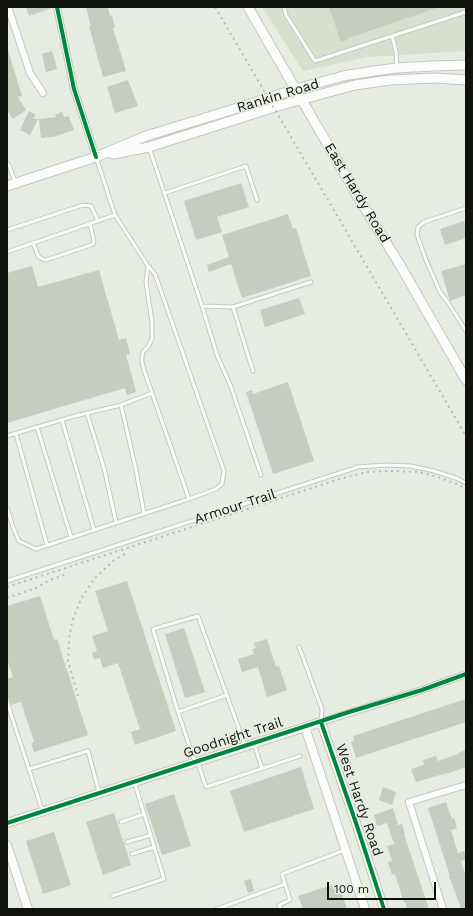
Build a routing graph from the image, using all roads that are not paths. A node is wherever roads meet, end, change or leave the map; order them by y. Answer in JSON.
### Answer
{"nodes":[{"id":1,"x":8,"y":7,"type":"edge"},
{"id":2,"x":57,"y":7,"type":"edge"},
{"id":3,"x":248,"y":7,"type":"edge"},
{"id":4,"x":284,"y":7,"type":"edge"},
{"id":5,"x":466,"y":12,"type":"edge"},
{"id":6,"x":392,"y":36,"type":"junction"},
{"id":7,"x":466,"y":66,"type":"edge"},
{"id":8,"x":397,"y":68,"type":"junction"},
{"id":9,"x":466,"y":80,"type":"edge"},
{"id":10,"x":296,"y":89,"type":"junction"},
{"id":11,"x":43,"y":93,"type":"dead end"},
{"id":12,"x":302,"y":100,"type":"junction"},
{"id":13,"x":149,"y":147,"type":"junction"},
{"id":14,"x":96,"y":157,"type":"junction"},
{"id":15,"x":7,"y":163,"type":"edge"},
{"id":16,"x":11,"y":185,"type":"edge"},
{"id":17,"x":165,"y":193,"type":"junction"},
{"id":18,"x":257,"y":200,"type":"dead end"},
{"id":19,"x":466,"y":208,"type":"edge"},
{"id":20,"x":116,"y":215,"type":"junction"},
{"id":21,"x":98,"y":221,"type":"junction"},
{"id":22,"x":90,"y":224,"type":"junction"},
{"id":23,"x":7,"y":230,"type":"edge"},
{"id":24,"x":33,"y":243,"type":"junction"},
{"id":25,"x":7,"y":252,"type":"edge"},
{"id":26,"x":148,"y":266,"type":"junction"},
{"id":27,"x":311,"y":282,"type":"dead end"},
{"id":28,"x":202,"y":306,"type":"junction"},
{"id":29,"x":232,"y":307,"type":"junction"},
{"id":30,"x":466,"y":331,"type":"edge"},
{"id":31,"x":254,"y":371,"type":"dead end"},
{"id":32,"x":466,"y":380,"type":"edge"},
{"id":33,"x":152,"y":393,"type":"junction"},
{"id":34,"x":121,"y":405,"type":"junction"},
{"id":35,"x":87,"y":413,"type":"junction"},
{"id":36,"x":62,"y":420,"type":"junction"},
{"id":37,"x":37,"y":427,"type":"junction"},
{"id":38,"x":16,"y":434,"type":"junction"},
{"id":39,"x":7,"y":436,"type":"edge"},
{"id":40,"x":261,"y":475,"type":"dead end"},
{"id":41,"x":466,"y":483,"type":"edge"},
{"id":42,"x":189,"y":499,"type":"junction"},
{"id":43,"x":7,"y":508,"type":"edge"},
{"id":44,"x":144,"y":513,"type":"junction"},
{"id":45,"x":116,"y":522,"type":"junction"},
{"id":46,"x":94,"y":530,"type":"junction"},
{"id":47,"x":70,"y":537,"type":"junction"},
{"id":48,"x":47,"y":545,"type":"junction"},
{"id":49,"x":7,"y":581,"type":"edge"},
{"id":50,"x":299,"y":647,"type":"dead end"},
{"id":51,"x":466,"y":674,"type":"edge"},
{"id":52,"x":227,"y":695,"type":"junction"},
{"id":53,"x":7,"y":702,"type":"edge"},
{"id":54,"x":178,"y":712,"type":"junction"},
{"id":55,"x":321,"y":722,"type":"junction"},
{"id":56,"x":305,"y":727,"type":"junction"},
{"id":57,"x":254,"y":744,"type":"junction"},
{"id":58,"x":245,"y":746,"type":"junction"},
{"id":59,"x":300,"y":756,"type":"dead end"},
{"id":60,"x":196,"y":762,"type":"junction"},
{"id":61,"x":262,"y":768,"type":"junction"},
{"id":62,"x":29,"y":769,"type":"junction"},
{"id":63,"x":134,"y":782,"type":"junction"},
{"id":64,"x":466,"y":785,"type":"edge"},
{"id":65,"x":100,"y":793,"type":"junction"},
{"id":66,"x":42,"y":812,"type":"junction"},
{"id":67,"x":144,"y":814,"type":"junction"},
{"id":68,"x":121,"y":822,"type":"dead end"},
{"id":69,"x":7,"y":823,"type":"edge"},
{"id":70,"x":151,"y":835,"type":"junction"},
{"id":71,"x":127,"y":842,"type":"dead end"},
{"id":72,"x":7,"y":845,"type":"edge"},
{"id":73,"x":154,"y":847,"type":"junction"},
{"id":74,"x":346,"y":850,"type":"junction"},
{"id":75,"x":132,"y":854,"type":"dead end"},
{"id":76,"x":285,"y":884,"type":"junction"},
{"id":77,"x":112,"y":896,"type":"dead end"},
{"id":78,"x":28,"y":909,"type":"edge"},
{"id":79,"x":217,"y":909,"type":"edge"},
{"id":80,"x":281,"y":909,"type":"edge"},
{"id":81,"x":365,"y":909,"type":"edge"},
{"id":82,"x":384,"y":909,"type":"edge"},
{"id":83,"x":443,"y":909,"type":"edge"}],
"edges":[{"from":1,"to":11,"type":"street"},
{"from":2,"to":14,"type":"street"},
{"from":3,"to":10,"type":"main road","name":"East Hardy Road"},
{"from":4,"to":6,"type":"lane"},
{"from":5,"to":6,"type":"lane"},
{"from":6,"to":8,"type":"lane"},
{"from":7,"to":8,"type":"main road","name":"Rankin Road"},
{"from":8,"to":10,"type":"main road","name":"Rankin Road"},
{"from":9,"to":12,"type":"main road","name":"Rankin Road"},
{"from":10,"to":12,"type":"main road","name":"East Hardy Road"},
{"from":10,"to":14,"type":"main road","name":"Rankin Road"},
{"from":12,"to":13,"type":"main road","name":"Rankin Road"},
{"from":12,"to":32,"type":"main road","name":"East Hardy Road"},
{"from":13,"to":14,"type":"main road","name":"Rankin Road"},
{"from":13,"to":17,"type":"lane"},
{"from":14,"to":16,"type":"main road","name":"Rankin Road"},
{"from":14,"to":20,"type":"lane"},
{"from":15,"to":16,"type":"lane"},
{"from":17,"to":18,"type":"lane"},
{"from":17,"to":28,"type":"lane"},
{"from":19,"to":30,"type":"lane"},
{"from":20,"to":21,"type":"lane"},
{"from":20,"to":26,"type":"lane"},
{"from":21,"to":22,"type":"lane"},
{"from":21,"to":23,"type":"lane"},
{"from":22,"to":24,"type":"lane"},
{"from":22,"to":24,"type":"lane"},
{"from":24,"to":25,"type":"lane"},
{"from":26,"to":33,"type":"lane"},
{"from":26,"to":42,"type":"lane"},
{"from":27,"to":29,"type":"lane"},
{"from":28,"to":29,"type":"lane"},
{"from":28,"to":40,"type":"lane"},
{"from":29,"to":31,"type":"lane"},
{"from":33,"to":34,"type":"lane"},
{"from":33,"to":42,"type":"lane"},
{"from":34,"to":35,"type":"lane"},
{"from":34,"to":44,"type":"lane"},
{"from":35,"to":36,"type":"lane"},
{"from":35,"to":45,"type":"lane"},
{"from":36,"to":37,"type":"lane"},
{"from":36,"to":46,"type":"lane"},
{"from":37,"to":38,"type":"lane"},
{"from":37,"to":47,"type":"lane"},
{"from":38,"to":39,"type":"lane"},
{"from":38,"to":48,"type":"lane"},
{"from":41,"to":49,"type":"lane","name":"Armour Trail"},
{"from":42,"to":44,"type":"lane"},
{"from":43,"to":48,"type":"lane"},
{"from":44,"to":45,"type":"lane"},
{"from":45,"to":46,"type":"lane"},
{"from":46,"to":47,"type":"lane"},
{"from":47,"to":48,"type":"lane"},
{"from":50,"to":55,"type":"lane"},
{"from":51,"to":55,"type":"street","name":"Goodnight Trail"},
{"from":52,"to":54,"type":"lane"},
{"from":52,"to":54,"type":"lane"},
{"from":52,"to":58,"type":"lane"},
{"from":53,"to":62,"type":"lane"},
{"from":54,"to":60,"type":"lane"},
{"from":55,"to":56,"type":"street","name":"Goodnight Trail"},
{"from":55,"to":82,"type":"street","name":"West Hardy Road"},
{"from":56,"to":57,"type":"street","name":"Goodnight Trail"},
{"from":56,"to":74,"type":"street","name":"West Hardy Road"},
{"from":57,"to":58,"type":"street","name":"Goodnight Trail"},
{"from":57,"to":61,"type":"lane"},
{"from":58,"to":60,"type":"street","name":"Goodnight Trail"},
{"from":59,"to":61,"type":"lane"},
{"from":60,"to":61,"type":"lane"},
{"from":60,"to":63,"type":"street","name":"Goodnight Trail"},
{"from":62,"to":65,"type":"lane"},
{"from":62,"to":66,"type":"lane"},
{"from":63,"to":65,"type":"street","name":"Goodnight Trail"},
{"from":63,"to":67,"type":"lane"},
{"from":64,"to":83,"type":"street"},
{"from":65,"to":66,"type":"street","name":"Goodnight Trail"},
{"from":66,"to":69,"type":"street","name":"Goodnight Trail"},
{"from":67,"to":68,"type":"lane"},
{"from":67,"to":70,"type":"lane"},
{"from":70,"to":71,"type":"lane"},
{"from":70,"to":73,"type":"lane"},
{"from":72,"to":78,"type":"street"},
{"from":73,"to":75,"type":"lane"},
{"from":73,"to":77,"type":"lane"},
{"from":74,"to":76,"type":"lane"},
{"from":74,"to":81,"type":"street","name":"West Hardy Road"},
{"from":76,"to":79,"type":"lane"},
{"from":76,"to":80,"type":"lane"}]}
